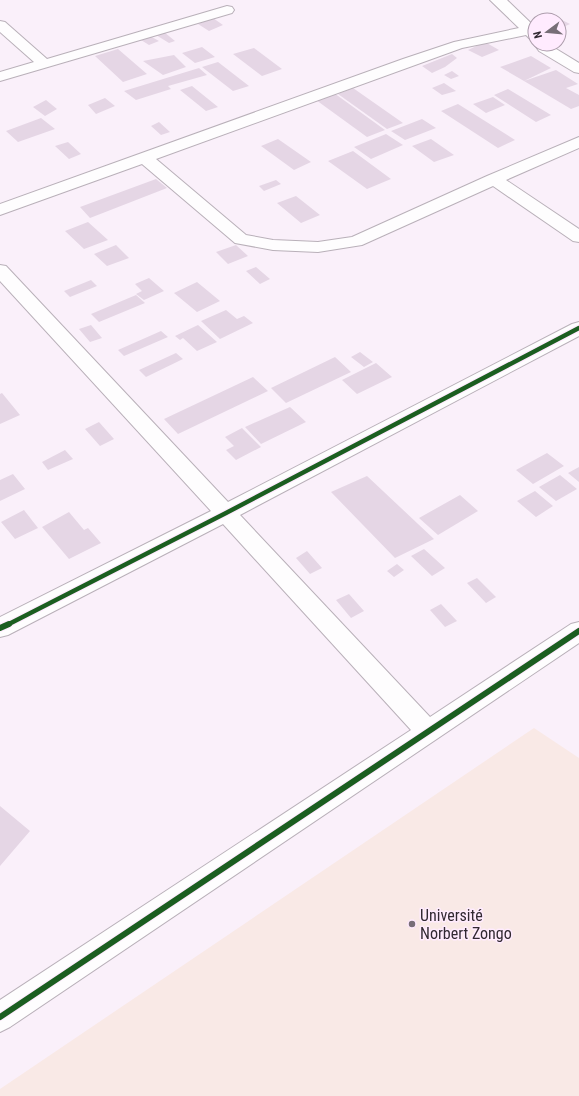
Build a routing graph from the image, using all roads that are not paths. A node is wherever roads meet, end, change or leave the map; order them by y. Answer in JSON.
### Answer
{"nodes":[{"id":1,"x":497,"y":0,"type":"edge"},
{"id":2,"x":227,"y":10,"type":"dead end"},
{"id":3,"x":0,"y":25,"type":"edge"},
{"id":4,"x":527,"y":28,"type":"edge"},
{"id":5,"x":527,"y":34,"type":"edge"},
{"id":6,"x":551,"y":52,"type":"edge"},
{"id":7,"x":44,"y":64,"type":"junction"},
{"id":8,"x":579,"y":69,"type":"edge"},
{"id":9,"x":0,"y":77,"type":"edge"},
{"id":10,"x":579,"y":142,"type":"edge"},
{"id":11,"x":145,"y":158,"type":"junction"},
{"id":12,"x":493,"y":179,"type":"junction"},
{"id":13,"x":0,"y":210,"type":"edge"},
{"id":14,"x":579,"y":237,"type":"edge"},
{"id":15,"x":0,"y":270,"type":"edge"},
{"id":16,"x":579,"y":328,"type":"edge"},
{"id":17,"x":226,"y":513,"type":"junction"},
{"id":18,"x":0,"y":628,"type":"edge"},
{"id":19,"x":579,"y":631,"type":"edge"},
{"id":20,"x":428,"y":732,"type":"junction"},
{"id":21,"x":0,"y":1017,"type":"edge"}],
"edges":[{"from":1,"to":4,"type":"street"},
{"from":2,"to":7,"type":"street"},
{"from":3,"to":7,"type":"street"},
{"from":5,"to":11,"type":"street"},
{"from":6,"to":8,"type":"street"},
{"from":7,"to":9,"type":"street"},
{"from":10,"to":12,"type":"street"},
{"from":11,"to":12,"type":"street"},
{"from":11,"to":13,"type":"street"},
{"from":12,"to":14,"type":"street"},
{"from":15,"to":17,"type":"street"},
{"from":16,"to":17,"type":"street"},
{"from":17,"to":18,"type":"street"},
{"from":17,"to":20,"type":"street"},
{"from":19,"to":20,"type":"street"},
{"from":20,"to":21,"type":"street"}]}
